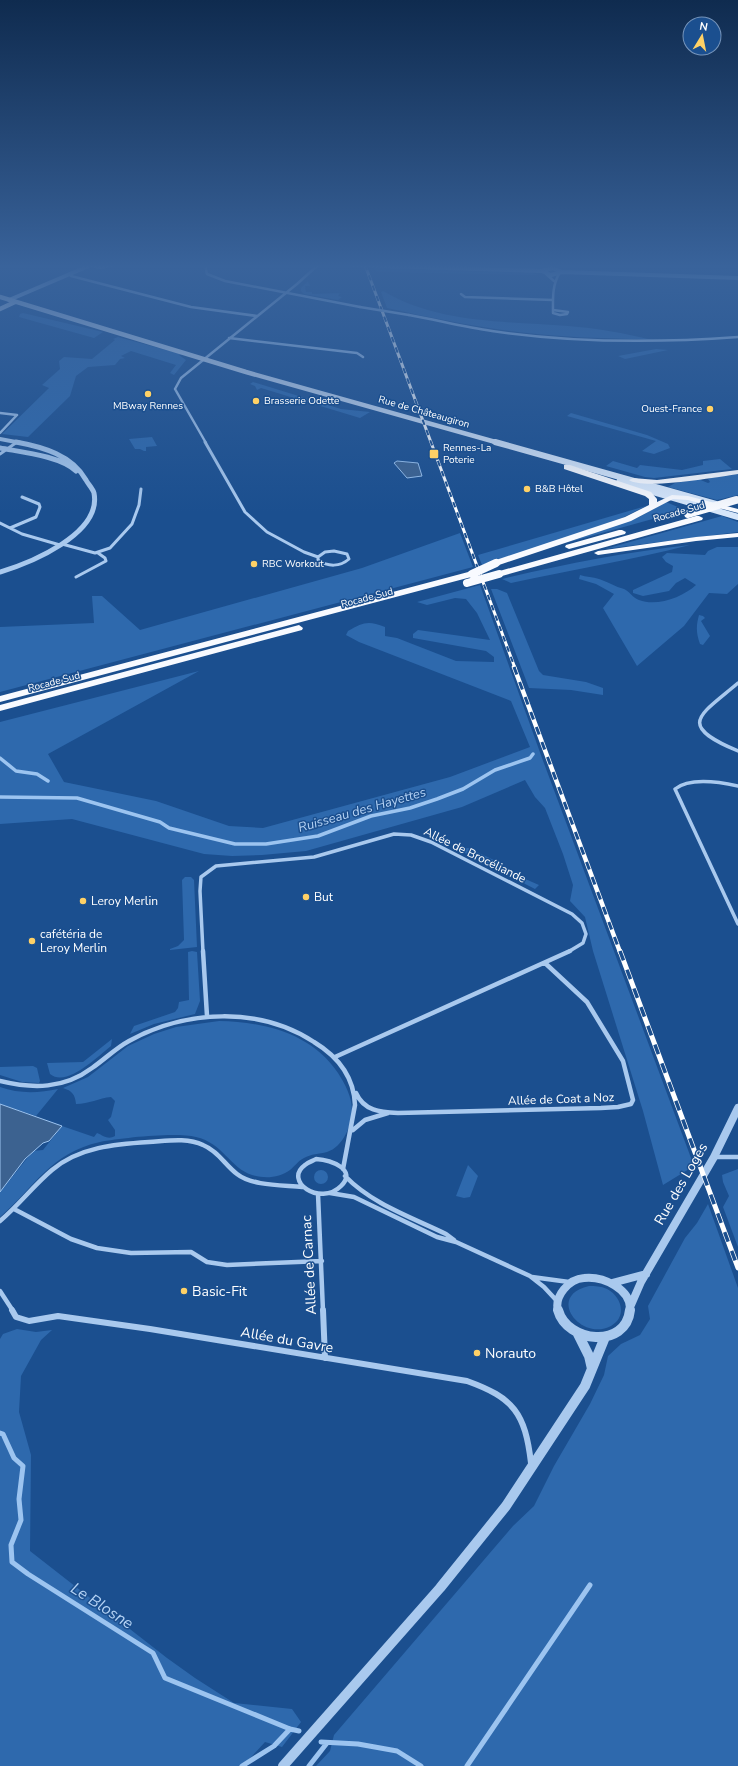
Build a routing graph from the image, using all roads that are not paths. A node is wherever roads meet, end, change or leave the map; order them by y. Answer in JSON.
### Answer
{"nodes":[{"id":1,"x":168,"y":347,"type":"edge"},
{"id":2,"x":217,"y":347,"type":"edge"},
{"id":3,"x":304,"y":347,"type":"edge"},
{"id":4,"x":363,"y":357,"type":"dead end"},
{"id":5,"x":204,"y":358,"type":"junction"},
{"id":6,"x":0,"y":413,"type":"edge"},
{"id":7,"x":0,"y":433,"type":"edge"},
{"id":8,"x":0,"y":439,"type":"edge"},
{"id":9,"x":17,"y":442,"type":"junction"},
{"id":10,"x":503,"y":444,"type":"junction"},
{"id":11,"x":0,"y":448,"type":"edge"},
{"id":12,"x":6,"y":449,"type":"junction"},
{"id":13,"x":0,"y":454,"type":"edge"},
{"id":14,"x":567,"y":467,"type":"junction"},
{"id":15,"x":738,"y":472,"type":"edge"},
{"id":16,"x":697,"y":477,"type":"junction"},
{"id":17,"x":633,"y":480,"type":"junction"},
{"id":18,"x":91,"y":484,"type":"junction"},
{"id":19,"x":140,"y":489,"type":"dead end"},
{"id":20,"x":664,"y":489,"type":"junction"},
{"id":21,"x":22,"y":497,"type":"dead end"},
{"id":22,"x":672,"y":497,"type":"junction"},
{"id":23,"x":690,"y":499,"type":"junction"},
{"id":24,"x":737,"y":502,"type":"edge"},
{"id":25,"x":653,"y":507,"type":"junction"},
{"id":26,"x":738,"y":511,"type":"edge"},
{"id":27,"x":738,"y":515,"type":"edge"},
{"id":28,"x":0,"y":523,"type":"edge"},
{"id":29,"x":10,"y":528,"type":"junction"},
{"id":30,"x":738,"y":537,"type":"edge"},
{"id":31,"x":61,"y":545,"type":"junction"},
{"id":32,"x":98,"y":553,"type":"junction"},
{"id":33,"x":318,"y":557,"type":"junction"},
{"id":34,"x":560,"y":557,"type":"junction"},
{"id":35,"x":498,"y":568,"type":"junction"},
{"id":36,"x":0,"y":572,"type":"edge"},
{"id":37,"x":468,"y":577,"type":"junction"},
{"id":38,"x":76,"y":578,"type":"dead end"},
{"id":39,"x":738,"y":683,"type":"edge"},
{"id":40,"x":0,"y":699,"type":"edge"},
{"id":41,"x":0,"y":708,"type":"edge"},
{"id":42,"x":738,"y":751,"type":"edge"},
{"id":43,"x":738,"y":786,"type":"edge"},
{"id":44,"x":738,"y":924,"type":"edge"},
{"id":45,"x":545,"y":963,"type":"junction"},
{"id":46,"x":207,"y":1016,"type":"junction"},
{"id":47,"x":335,"y":1057,"type":"junction"},
{"id":48,"x":0,"y":1081,"type":"edge"},
{"id":49,"x":355,"y":1093,"type":"junction"},
{"id":50,"x":738,"y":1108,"type":"edge"},
{"id":51,"x":392,"y":1112,"type":"junction"},
{"id":52,"x":353,"y":1130,"type":"junction"},
{"id":53,"x":738,"y":1156,"type":"edge"},
{"id":54,"x":714,"y":1157,"type":"junction"},
{"id":55,"x":343,"y":1169,"type":"junction"},
{"id":56,"x":345,"y":1176,"type":"junction"},
{"id":57,"x":302,"y":1187,"type":"junction"},
{"id":58,"x":330,"y":1193,"type":"junction"},
{"id":59,"x":318,"y":1194,"type":"junction"},
{"id":60,"x":14,"y":1209,"type":"junction"},
{"id":61,"x":0,"y":1221,"type":"edge"},
{"id":62,"x":456,"y":1242,"type":"junction"},
{"id":63,"x":322,"y":1261,"type":"junction"},
{"id":64,"x":646,"y":1274,"type":"junction"},
{"id":65,"x":530,"y":1276,"type":"junction"},
{"id":66,"x":572,"y":1282,"type":"junction"},
{"id":67,"x":612,"y":1283,"type":"junction"},
{"id":68,"x":0,"y":1291,"type":"edge"},
{"id":69,"x":557,"y":1301,"type":"junction"},
{"id":70,"x":630,"y":1305,"type":"junction"},
{"id":71,"x":577,"y":1332,"type":"junction"},
{"id":72,"x":605,"y":1337,"type":"junction"},
{"id":73,"x":325,"y":1358,"type":"junction"},
{"id":74,"x":593,"y":1369,"type":"junction"},
{"id":75,"x":532,"y":1468,"type":"junction"},
{"id":76,"x":283,"y":1766,"type":"edge"}],
"edges":[{"from":1,"to":5,"type":"main road","name":"Rue de Châteaugiron"},
{"from":2,"to":5,"type":"street"},
{"from":3,"to":4,"type":"street"},
{"from":5,"to":10,"type":"main road","name":"Rue de Châteaugiron"},
{"from":5,"to":33,"type":"street"},
{"from":6,"to":7,"type":"street"},
{"from":8,"to":9,"type":"street"},
{"from":9,"to":12,"type":"street"},
{"from":9,"to":18,"type":"street"},
{"from":10,"to":14,"type":"main road","name":"Rue de Châteaugiron"},
{"from":10,"to":17,"type":"main road","name":"Rue de Châteaugiron"},
{"from":11,"to":12,"type":"street"},
{"from":12,"to":13,"type":"street"},
{"from":12,"to":18,"type":"street"},
{"from":14,"to":22,"type":"main road","name":"Rue de Châteaugiron"},
{"from":14,"to":25,"type":"highway"},
{"from":15,"to":16,"type":"highway"},
{"from":16,"to":17,"type":"highway"},
{"from":16,"to":20,"type":"highway"},
{"from":17,"to":20,"type":"main road","name":"Rue de Châteaugiron"},
{"from":18,"to":31,"type":"street"},
{"from":19,"to":32,"type":"street"},
{"from":20,"to":22,"type":"highway"},
{"from":20,"to":23,"type":"main road","name":"Rue de Châteaugiron"},
{"from":21,"to":29,"type":"street"},
{"from":22,"to":23,"type":"main road","name":"Rue de Châteaugiron"},
{"from":22,"to":25,"type":"highway"},
{"from":22,"to":26,"type":"highway"},
{"from":23,"to":26,"type":"main road","name":"Rue de Châteaugiron"},
{"from":23,"to":27,"type":"highway"},
{"from":24,"to":34,"type":"highway","name":"Rocade Sud"},
{"from":24,"to":35,"type":"highway","name":"Rocade Sud","bridge":true},
{"from":25,"to":35,"type":"highway"},
{"from":28,"to":29,"type":"street"},
{"from":29,"to":31,"type":"street"},
{"from":30,"to":34,"type":"highway"},
{"from":31,"to":32,"type":"street"},
{"from":31,"to":36,"type":"street"},
{"from":32,"to":38,"type":"street"},
{"from":33,"to":33,"type":"street"},
{"from":34,"to":35,"type":"highway","name":"Rocade Sud"},
{"from":35,"to":37,"type":"highway","name":"Rocade Sud","bridge":true},
{"from":37,"to":40,"type":"highway","name":"Rocade Sud"},
{"from":37,"to":41,"type":"highway","name":"Rocade Sud"},
{"from":39,"to":42,"type":"street"},
{"from":43,"to":44,"type":"street"},
{"from":45,"to":46,"type":"street","name":"Allée de Brocéliande"},
{"from":45,"to":47,"type":"street","name":"Allée de Brocéliande"},
{"from":45,"to":51,"type":"street","name":"Allée de Coat a Noz"},
{"from":46,"to":47,"type":"street"},
{"from":46,"to":48,"type":"street"},
{"from":47,"to":49,"type":"street"},
{"from":49,"to":51,"type":"street","name":"Allée de Coat a Noz"},
{"from":49,"to":52,"type":"street"},
{"from":50,"to":54,"type":"street","name":"Rue des Loges"},
{"from":51,"to":52,"type":"street","name":"Allée de Coat a Noz"},
{"from":52,"to":55,"type":"street"},
{"from":53,"to":54,"type":"street"},
{"from":54,"to":64,"type":"street","name":"Rue des Loges"},
{"from":55,"to":56,"type":"street"},
{"from":55,"to":57,"type":"street"},
{"from":56,"to":58,"type":"street"},
{"from":56,"to":62,"type":"street"},
{"from":57,"to":59,"type":"street"},
{"from":57,"to":60,"type":"street"},
{"from":58,"to":59,"type":"street"},
{"from":58,"to":62,"type":"street"},
{"from":59,"to":63,"type":"street","name":"Allée de Carnac"},
{"from":60,"to":61,"type":"street"},
{"from":60,"to":63,"type":"street"},
{"from":62,"to":65,"type":"street"},
{"from":63,"to":73,"type":"street","name":"Allée de Carnac"},
{"from":64,"to":67,"type":"street"},
{"from":64,"to":70,"type":"street","name":"Rue des Loges"},
{"from":65,"to":66,"type":"street"},
{"from":65,"to":69,"type":"street"},
{"from":66,"to":67,"type":"street"},
{"from":66,"to":69,"type":"street"},
{"from":67,"to":70,"type":"street"},
{"from":68,"to":73,"type":"street","name":"Allée du Gavre"},
{"from":69,"to":71,"type":"street"},
{"from":70,"to":72,"type":"street"},
{"from":71,"to":72,"type":"street"},
{"from":71,"to":74,"type":"street"},
{"from":72,"to":74,"type":"street"},
{"from":73,"to":75,"type":"street","name":"Allée du Gavre"},
{"from":74,"to":75,"type":"street"},
{"from":75,"to":76,"type":"street"}]}
